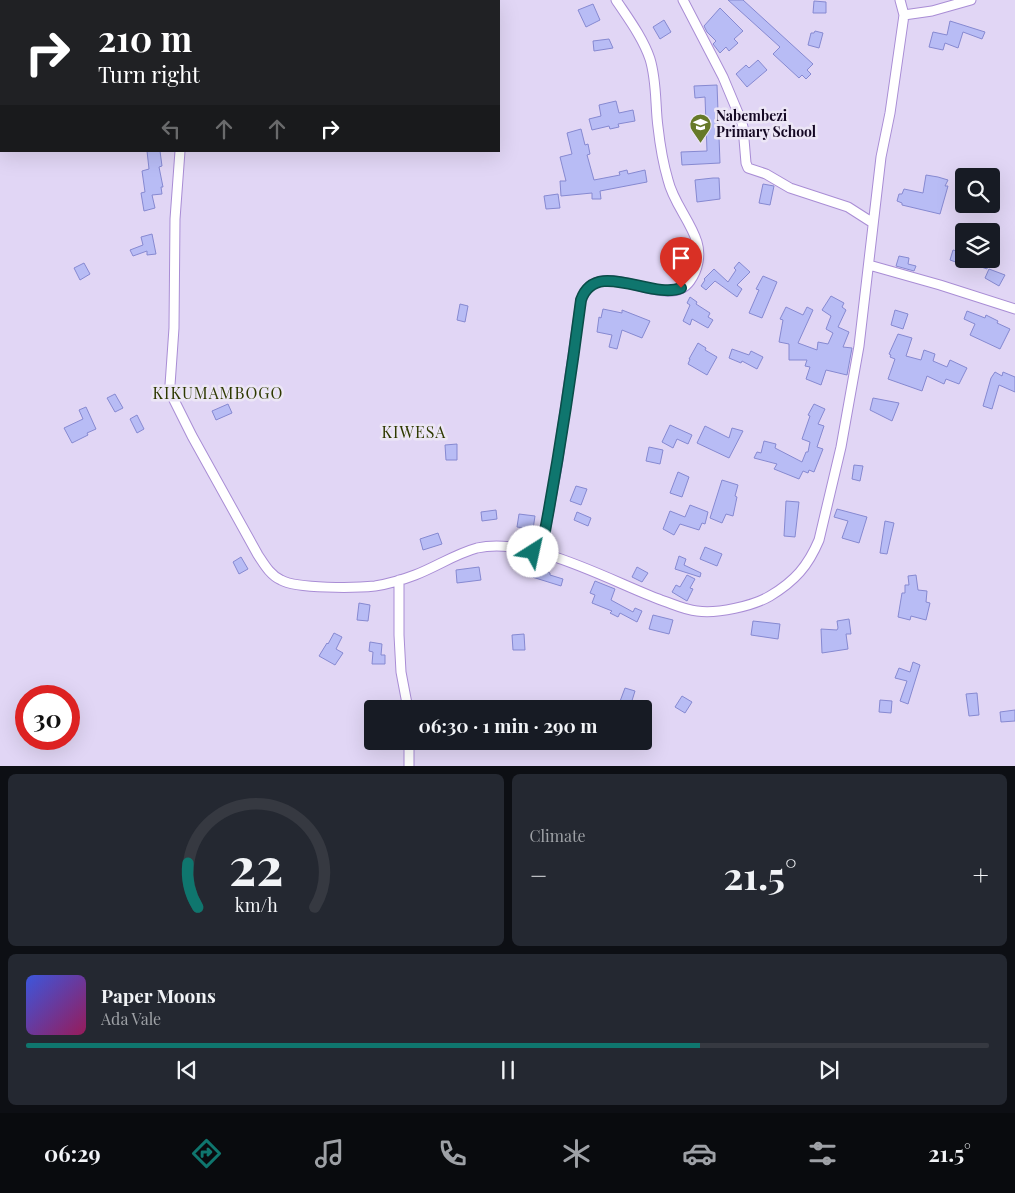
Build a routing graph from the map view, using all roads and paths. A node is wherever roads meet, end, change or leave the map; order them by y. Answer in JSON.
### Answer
{"nodes":[{"id":1,"x":616,"y":0,"type":"edge"},
{"id":2,"x":683,"y":0,"type":"edge"},
{"id":3,"x":900,"y":0,"type":"edge"},
{"id":4,"x":971,"y":0,"type":"edge"},
{"id":5,"x":904,"y":15,"type":"junction"},
{"id":6,"x":180,"y":152,"type":"edge"},
{"id":7,"x":873,"y":223,"type":"junction"},
{"id":8,"x":869,"y":265,"type":"junction"},
{"id":9,"x":1015,"y":309,"type":"edge"},
{"id":10,"x":541,"y":552,"type":"junction"},
{"id":11,"x":399,"y":580,"type":"junction"},
{"id":12,"x":407,"y":700,"type":"edge"},
{"id":13,"x":409,"y":750,"type":"edge"},
{"id":14,"x":409,"y":766,"type":"edge"}],
"edges":[{"from":1,"to":10,"type":"street"},
{"from":2,"to":7,"type":"street"},
{"from":3,"to":5,"type":"street"},
{"from":4,"to":5,"type":"street"},
{"from":5,"to":7,"type":"street"},
{"from":6,"to":11,"type":"street"},
{"from":7,"to":8,"type":"street"},
{"from":8,"to":9,"type":"street"},
{"from":8,"to":10,"type":"street"},
{"from":10,"to":11,"type":"street"},
{"from":11,"to":12,"type":"street"},
{"from":13,"to":14,"type":"street"}]}
